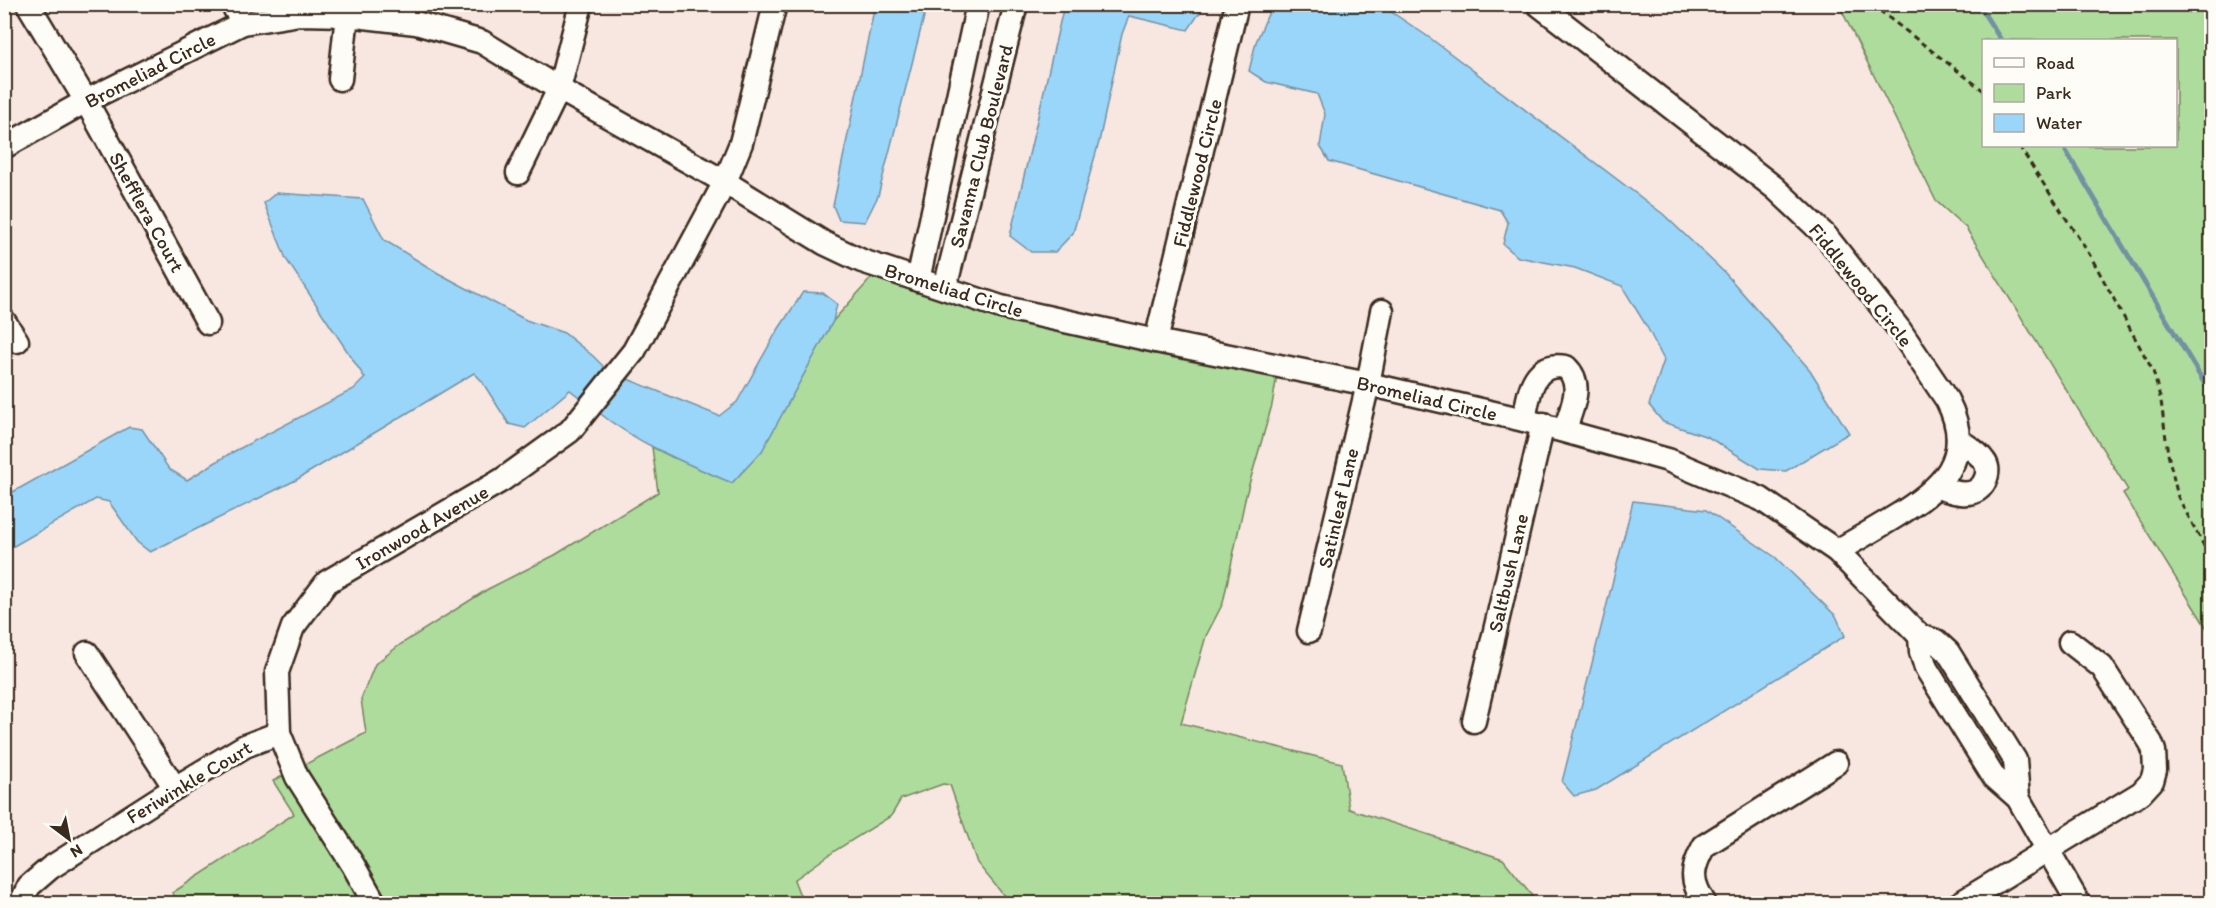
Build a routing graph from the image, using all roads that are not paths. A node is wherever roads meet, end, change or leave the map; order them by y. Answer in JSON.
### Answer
{"nodes":[{"id":1,"x":28,"y":4,"type":"edge"},
{"id":2,"x":581,"y":4,"type":"edge"},
{"id":3,"x":775,"y":4,"type":"edge"},
{"id":4,"x":978,"y":4,"type":"edge"},
{"id":5,"x":1016,"y":4,"type":"edge"},
{"id":6,"x":1237,"y":4,"type":"edge"},
{"id":7,"x":1538,"y":4,"type":"edge"},
{"id":8,"x":238,"y":14,"type":"edge"},
{"id":9,"x":347,"y":15,"type":"junction"},
{"id":10,"x":339,"y":79,"type":"dead end"},
{"id":11,"x":559,"y":89,"type":"junction"},
{"id":12,"x":86,"y":101,"type":"junction"},
{"id":13,"x":4,"y":147,"type":"edge"},
{"id":14,"x":518,"y":174,"type":"dead end"},
{"id":15,"x":725,"y":182,"type":"junction"},
{"id":16,"x":918,"y":280,"type":"junction"},
{"id":17,"x":945,"y":288,"type":"junction"},
{"id":18,"x":1382,"y":311,"type":"dead end"},
{"id":19,"x":4,"y":321,"type":"edge"},
{"id":20,"x":208,"y":323,"type":"dead end"},
{"id":21,"x":16,"y":341,"type":"dead end"},
{"id":22,"x":1156,"y":341,"type":"junction"},
{"id":23,"x":1368,"y":384,"type":"junction"},
{"id":24,"x":1533,"y":422,"type":"junction"},
{"id":25,"x":1564,"y":430,"type":"junction"},
{"id":26,"x":1958,"y":440,"type":"junction"},
{"id":27,"x":1937,"y":488,"type":"junction"},
{"id":28,"x":1837,"y":551,"type":"junction"},
{"id":29,"x":1309,"y":631,"type":"dead end"},
{"id":30,"x":2070,"y":642,"type":"dead end"},
{"id":31,"x":87,"y":653,"type":"dead end"},
{"id":32,"x":1474,"y":721,"type":"dead end"},
{"id":33,"x":279,"y":733,"type":"junction"},
{"id":34,"x":1836,"y":763,"type":"dead end"},
{"id":35,"x":175,"y":788,"type":"junction"},
{"id":36,"x":2047,"y":850,"type":"junction"},
{"id":37,"x":20,"y":903,"type":"edge"},
{"id":38,"x":375,"y":903,"type":"edge"},
{"id":39,"x":1705,"y":903,"type":"edge"},
{"id":40,"x":1959,"y":903,"type":"edge"},
{"id":41,"x":2079,"y":903,"type":"edge"}],
"edges":[{"from":1,"to":12,"type":"street","name":"Shefflera Court"},
{"from":2,"to":11,"type":"street"},
{"from":3,"to":15,"type":"street","name":"Ironwood Avenue"},
{"from":4,"to":16,"type":"street","name":"Savanna Club Boulevard"},
{"from":5,"to":17,"type":"street","name":"Savanna Club Boulevard"},
{"from":6,"to":22,"type":"street","name":"Fiddlewood Circle"},
{"from":7,"to":26,"type":"street","name":"Fiddlewood Circle"},
{"from":8,"to":9,"type":"street","name":"Bromeliad Circle"},
{"from":8,"to":12,"type":"street","name":"Bromeliad Circle"},
{"from":9,"to":10,"type":"street"},
{"from":9,"to":11,"type":"street","name":"Bromeliad Circle"},
{"from":11,"to":14,"type":"street"},
{"from":11,"to":15,"type":"street","name":"Bromeliad Circle"},
{"from":12,"to":13,"type":"street","name":"Bromeliad Circle"},
{"from":12,"to":20,"type":"street","name":"Shefflera Court"},
{"from":15,"to":16,"type":"street","name":"Bromeliad Circle"},
{"from":15,"to":33,"type":"street","name":"Ironwood Avenue"},
{"from":16,"to":17,"type":"street","name":"Bromeliad Circle"},
{"from":17,"to":22,"type":"street","name":"Bromeliad Circle"},
{"from":18,"to":23,"type":"street","name":"Satinleaf Lane"},
{"from":19,"to":21,"type":"street"},
{"from":22,"to":23,"type":"street","name":"Bromeliad Circle"},
{"from":23,"to":24,"type":"street","name":"Bromeliad Circle"},
{"from":23,"to":29,"type":"street","name":"Satinleaf Lane"},
{"from":24,"to":25,"type":"street","name":"Bromeliad Circle"},
{"from":24,"to":25,"type":"street","name":"Saltbush Lane"},
{"from":24,"to":32,"type":"street","name":"Saltbush Lane"},
{"from":25,"to":28,"type":"street","name":"Bromeliad Circle"},
{"from":26,"to":27,"type":"street","name":"Fiddlewood Circle"},
{"from":26,"to":27,"type":"street"},
{"from":27,"to":28,"type":"street","name":"Fiddlewood Circle"},
{"from":28,"to":36,"type":"street","name":"Bromeliad Circle"},
{"from":30,"to":36,"type":"street"},
{"from":31,"to":35,"type":"street"},
{"from":33,"to":35,"type":"street","name":"Feriwinkle Court"},
{"from":33,"to":38,"type":"street","name":"Ironwood Avenue"},
{"from":34,"to":39,"type":"street"},
{"from":35,"to":37,"type":"street","name":"Feriwinkle Court"},
{"from":36,"to":40,"type":"street"},
{"from":36,"to":41,"type":"street","name":"Bromeliad Circle"}]}
